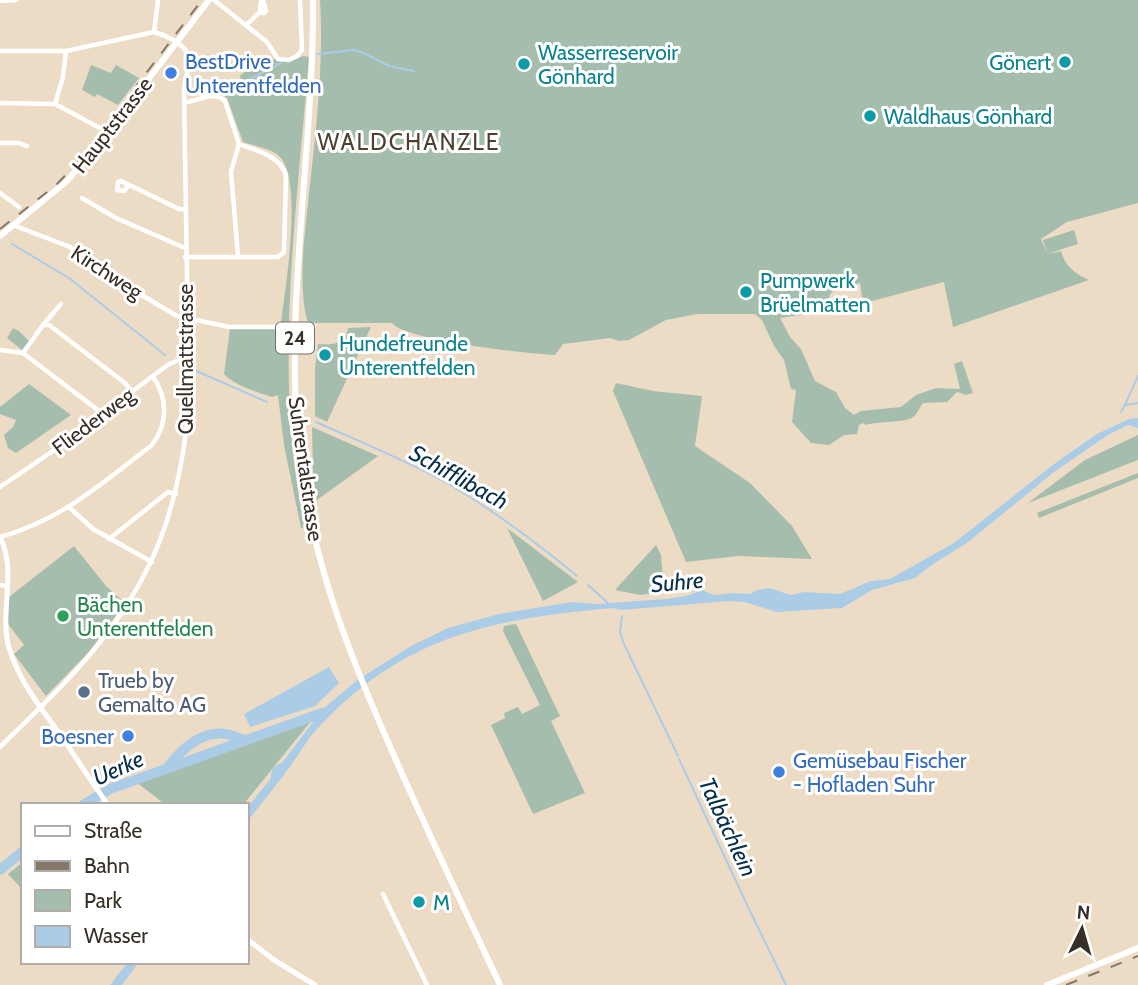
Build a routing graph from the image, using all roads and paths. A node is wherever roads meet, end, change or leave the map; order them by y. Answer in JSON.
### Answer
{"nodes":[{"id":1,"x":16,"y":0,"type":"edge"},
{"id":2,"x":158,"y":0,"type":"edge"},
{"id":3,"x":212,"y":0,"type":"edge"},
{"id":4,"x":300,"y":0,"type":"edge"},
{"id":5,"x":0,"y":1,"type":"edge"},
{"id":6,"x":313,"y":1,"type":"edge"},
{"id":7,"x":260,"y":12,"type":"dead end"},
{"id":8,"x":246,"y":25,"type":"junction"},
{"id":9,"x":154,"y":32,"type":"junction"},
{"id":10,"x":176,"y":43,"type":"junction"},
{"id":11,"x":0,"y":51,"type":"edge"},
{"id":12,"x":66,"y":51,"type":"junction"},
{"id":13,"x":0,"y":103,"type":"edge"},
{"id":14,"x":184,"y":103,"type":"junction"},
{"id":15,"x":55,"y":104,"type":"junction"},
{"id":16,"x":100,"y":128,"type":"dead end"},
{"id":17,"x":0,"y":143,"type":"edge"},
{"id":18,"x":239,"y":144,"type":"junction"},
{"id":19,"x":27,"y":146,"type":"dead end"},
{"id":20,"x":129,"y":185,"type":"dead end"},
{"id":21,"x":0,"y":193,"type":"edge"},
{"id":22,"x":82,"y":198,"type":"dead end"},
{"id":23,"x":19,"y":207,"type":"dead end"},
{"id":24,"x":185,"y":209,"type":"junction"},
{"id":25,"x":13,"y":225,"type":"junction"},
{"id":26,"x":0,"y":236,"type":"edge"},
{"id":27,"x":185,"y":248,"type":"junction"},
{"id":28,"x":238,"y":256,"type":"junction"},
{"id":29,"x":186,"y":257,"type":"junction"},
{"id":30,"x":61,"y":304,"type":"dead end"},
{"id":31,"x":186,"y":318,"type":"junction"},
{"id":32,"x":43,"y":325,"type":"junction"},
{"id":33,"x":283,"y":327,"type":"tunnel mouth"},
{"id":34,"x":305,"y":327,"type":"tunnel mouth"},
{"id":35,"x":314,"y":327,"type":"dead end"},
{"id":36,"x":0,"y":350,"type":"edge"},
{"id":37,"x":23,"y":352,"type":"junction"},
{"id":38,"x":187,"y":357,"type":"junction"},
{"id":39,"x":153,"y":376,"type":"junction"},
{"id":40,"x":132,"y":391,"type":"junction"},
{"id":41,"x":103,"y":414,"type":"junction"},
{"id":42,"x":0,"y":487,"type":"edge"},
{"id":43,"x":176,"y":494,"type":"junction"},
{"id":44,"x":70,"y":508,"type":"junction"},
{"id":45,"x":0,"y":537,"type":"edge"},
{"id":46,"x":109,"y":539,"type":"junction"},
{"id":47,"x":152,"y":562,"type":"junction"},
{"id":48,"x":4,"y":585,"type":"edge"},
{"id":49,"x":3,"y":633,"type":"edge"},
{"id":50,"x":40,"y":707,"type":"junction"},
{"id":51,"x":0,"y":747,"type":"edge"},
{"id":52,"x":107,"y":803,"type":"edge"},
{"id":53,"x":383,"y":894,"type":"dead end"},
{"id":54,"x":248,"y":940,"type":"edge"},
{"id":55,"x":1138,"y":948,"type":"edge"},
{"id":56,"x":301,"y":982,"type":"edge"},
{"id":57,"x":315,"y":985,"type":"edge"},
{"id":58,"x":427,"y":985,"type":"edge"},
{"id":59,"x":500,"y":985,"type":"edge"},
{"id":60,"x":1047,"y":985,"type":"edge"}],
"edges":[{"from":1,"to":5,"type":"street"},
{"from":2,"to":9,"type":"street"},
{"from":3,"to":8,"type":"street"},
{"from":3,"to":10,"type":"main road","name":"Hauptstrasse"},
{"from":4,"to":8,"type":"street"},
{"from":6,"to":59,"type":"main road","name":"Suhrentalstrasse","number":"24"},
{"from":7,"to":8,"type":"street"},
{"from":9,"to":10,"type":"street"},
{"from":9,"to":12,"type":"street"},
{"from":10,"to":14,"type":"street","name":"Quellmattstrasse"},
{"from":10,"to":25,"type":"main road","name":"Hauptstrasse"},
{"from":11,"to":12,"type":"street"},
{"from":12,"to":15,"type":"street"},
{"from":13,"to":15,"type":"street"},
{"from":14,"to":18,"type":"street"},
{"from":14,"to":24,"type":"street","name":"Quellmattstrasse"},
{"from":15,"to":16,"type":"street"},
{"from":17,"to":19,"type":"street"},
{"from":18,"to":28,"type":"street"},
{"from":18,"to":28,"type":"street"},
{"from":20,"to":24,"type":"street"},
{"from":21,"to":23,"type":"street"},
{"from":22,"to":27,"type":"street"},
{"from":24,"to":27,"type":"street","name":"Quellmattstrasse"},
{"from":25,"to":26,"type":"main road","name":"Hauptstrasse"},
{"from":25,"to":31,"type":"street","name":"Kirchweg"},
{"from":27,"to":29,"type":"street","name":"Quellmattstrasse"},
{"from":28,"to":29,"type":"street"},
{"from":29,"to":31,"type":"street","name":"Quellmattstrasse"},
{"from":30,"to":32,"type":"street"},
{"from":31,"to":33,"type":"street","name":"Kirchweg"},
{"from":31,"to":38,"type":"street","name":"Quellmattstrasse"},
{"from":32,"to":37,"type":"street"},
{"from":32,"to":40,"type":"street"},
{"from":34,"to":35,"type":"street"},
{"from":36,"to":37,"type":"street"},
{"from":37,"to":41,"type":"street"},
{"from":38,"to":39,"type":"street","name":"Fliederweg"},
{"from":38,"to":43,"type":"street","name":"Quellmattstrasse"},
{"from":39,"to":40,"type":"street","name":"Fliederweg"},
{"from":39,"to":44,"type":"street"},
{"from":40,"to":41,"type":"street","name":"Fliederweg"},
{"from":41,"to":42,"type":"street","name":"Fliederweg"},
{"from":43,"to":46,"type":"street"},
{"from":43,"to":47,"type":"street","name":"Quellmattstrasse"},
{"from":44,"to":45,"type":"street"},
{"from":44,"to":46,"type":"street"},
{"from":45,"to":48,"type":"street"},
{"from":46,"to":47,"type":"street"},
{"from":47,"to":50,"type":"street","name":"Quellmattstrasse"},
{"from":48,"to":49,"type":"street"},
{"from":49,"to":50,"type":"street"},
{"from":50,"to":51,"type":"street","name":"Quellmattstrasse"},
{"from":50,"to":52,"type":"street"},
{"from":53,"to":58,"type":"street"},
{"from":54,"to":56,"type":"street"},
{"from":55,"to":60,"type":"main road"},
{"from":56,"to":57,"type":"street"}]}
